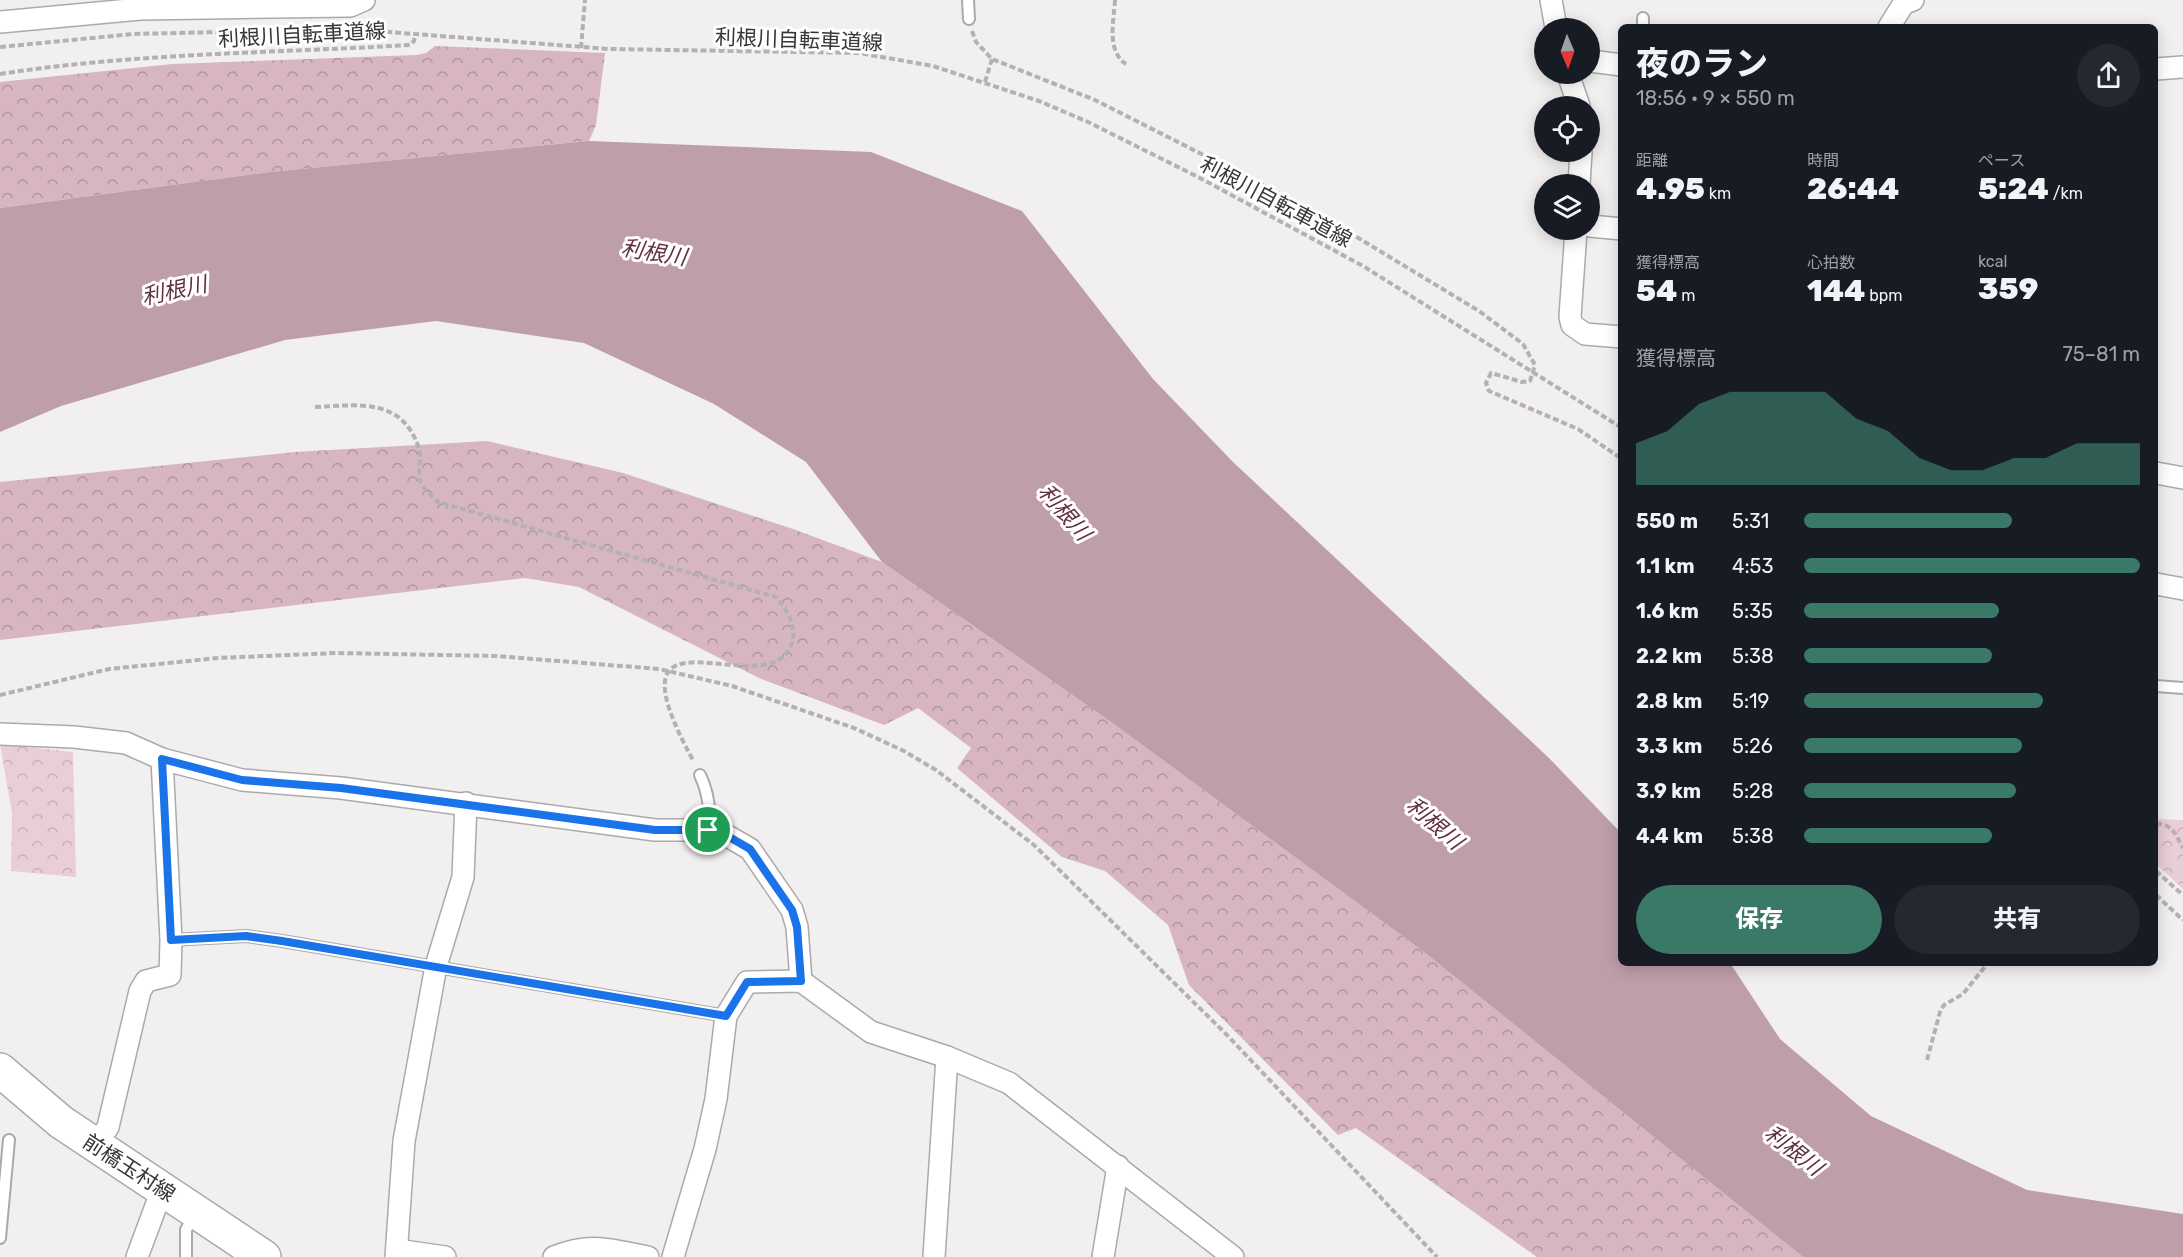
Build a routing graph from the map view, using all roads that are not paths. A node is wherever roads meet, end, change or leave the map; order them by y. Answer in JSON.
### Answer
{"nodes":[{"id":1,"x":364,"y":0,"type":"edge"},
{"id":2,"x":968,"y":0,"type":"edge"},
{"id":3,"x":1551,"y":0,"type":"edge"},
{"id":4,"x":1913,"y":0,"type":"edge"},
{"id":5,"x":138,"y":4,"type":"edge"},
{"id":6,"x":1554,"y":18,"type":"edge"},
{"id":7,"x":969,"y":19,"type":"road end"},
{"id":8,"x":0,"y":22,"type":"edge"},
{"id":9,"x":1891,"y":24,"type":"edge"},
{"id":10,"x":1600,"y":63,"type":"edge"},
{"id":11,"x":1618,"y":65,"type":"edge"},
{"id":12,"x":2183,"y":67,"type":"edge"},
{"id":13,"x":2158,"y":69,"type":"edge"},
{"id":14,"x":1600,"y":227,"type":"edge"},
{"id":15,"x":1618,"y":229,"type":"edge"},
{"id":16,"x":1575,"y":240,"type":"edge"},
{"id":17,"x":1618,"y":337,"type":"edge"},
{"id":18,"x":2158,"y":473,"type":"edge"},
{"id":19,"x":2183,"y":478,"type":"edge"},
{"id":20,"x":2158,"y":584,"type":"edge"},
{"id":21,"x":2183,"y":589,"type":"edge"},
{"id":22,"x":2158,"y":686,"type":"edge"},
{"id":23,"x":2183,"y":688,"type":"edge"},
{"id":24,"x":0,"y":734,"type":"edge"},
{"id":25,"x":162,"y":759,"type":"junction"},
{"id":26,"x":700,"y":775,"type":"road end"},
{"id":27,"x":466,"y":803,"type":"junction"},
{"id":28,"x":708,"y":830,"type":"junction"},
{"id":29,"x":171,"y":940,"type":"junction"},
{"id":30,"x":436,"y":966,"type":"junction"},
{"id":31,"x":801,"y":981,"type":"junction"},
{"id":32,"x":726,"y":1016,"type":"junction"},
{"id":33,"x":947,"y":1057,"type":"junction"},
{"id":34,"x":0,"y":1070,"type":"edge"},
{"id":35,"x":9,"y":1140,"type":"dead end"},
{"id":36,"x":95,"y":1146,"type":"junction"},
{"id":37,"x":1118,"y":1166,"type":"junction"},
{"id":38,"x":3,"y":1176,"type":"edge"},
{"id":39,"x":162,"y":1190,"type":"junction"},
{"id":40,"x":196,"y":1212,"type":"junction"},
{"id":41,"x":0,"y":1238,"type":"edge"},
{"id":42,"x":396,"y":1254,"type":"edge"},
{"id":43,"x":137,"y":1257,"type":"edge"},
{"id":44,"x":186,"y":1257,"type":"edge"},
{"id":45,"x":264,"y":1257,"type":"edge"},
{"id":46,"x":445,"y":1257,"type":"edge"},
{"id":47,"x":554,"y":1257,"type":"edge"},
{"id":48,"x":648,"y":1257,"type":"edge"},
{"id":49,"x":673,"y":1257,"type":"edge"},
{"id":50,"x":934,"y":1257,"type":"edge"},
{"id":51,"x":1103,"y":1257,"type":"edge"},
{"id":52,"x":1233,"y":1257,"type":"edge"}],
"edges":[{"from":1,"to":5,"type":"street"},
{"from":2,"to":7,"type":"lane"},
{"from":3,"to":6,"type":"street"},
{"from":4,"to":9,"type":"street"},
{"from":5,"to":8,"type":"street"},
{"from":10,"to":11,"type":"street"},
{"from":12,"to":13,"type":"street"},
{"from":14,"to":15,"type":"street"},
{"from":16,"to":17,"type":"street"},
{"from":18,"to":19,"type":"street"},
{"from":20,"to":21,"type":"street"},
{"from":22,"to":23,"type":"lane"},
{"from":24,"to":25,"type":"street"},
{"from":25,"to":27,"type":"street"},
{"from":25,"to":29,"type":"street"},
{"from":26,"to":28,"type":"lane"},
{"from":27,"to":28,"type":"street"},
{"from":27,"to":30,"type":"street"},
{"from":28,"to":31,"type":"street"},
{"from":29,"to":30,"type":"lane"},
{"from":29,"to":36,"type":"street"},
{"from":30,"to":32,"type":"lane"},
{"from":30,"to":42,"type":"street"},
{"from":31,"to":32,"type":"street"},
{"from":31,"to":33,"type":"street"},
{"from":32,"to":49,"type":"street"},
{"from":33,"to":37,"type":"street"},
{"from":33,"to":50,"type":"street"},
{"from":34,"to":36,"type":"main road","name":"前橋玉村線"},
{"from":35,"to":38,"type":"lane"},
{"from":36,"to":39,"type":"main road","name":"前橋玉村線"},
{"from":37,"to":51,"type":"street"},
{"from":37,"to":52,"type":"street"},
{"from":38,"to":41,"type":"lane"},
{"from":39,"to":40,"type":"main road","name":"前橋玉村線"},
{"from":39,"to":43,"type":"street"},
{"from":40,"to":44,"type":"lane"},
{"from":40,"to":45,"type":"main road","name":"前橋玉村線"},
{"from":42,"to":46,"type":"street"},
{"from":47,"to":48,"type":"street"}]}
